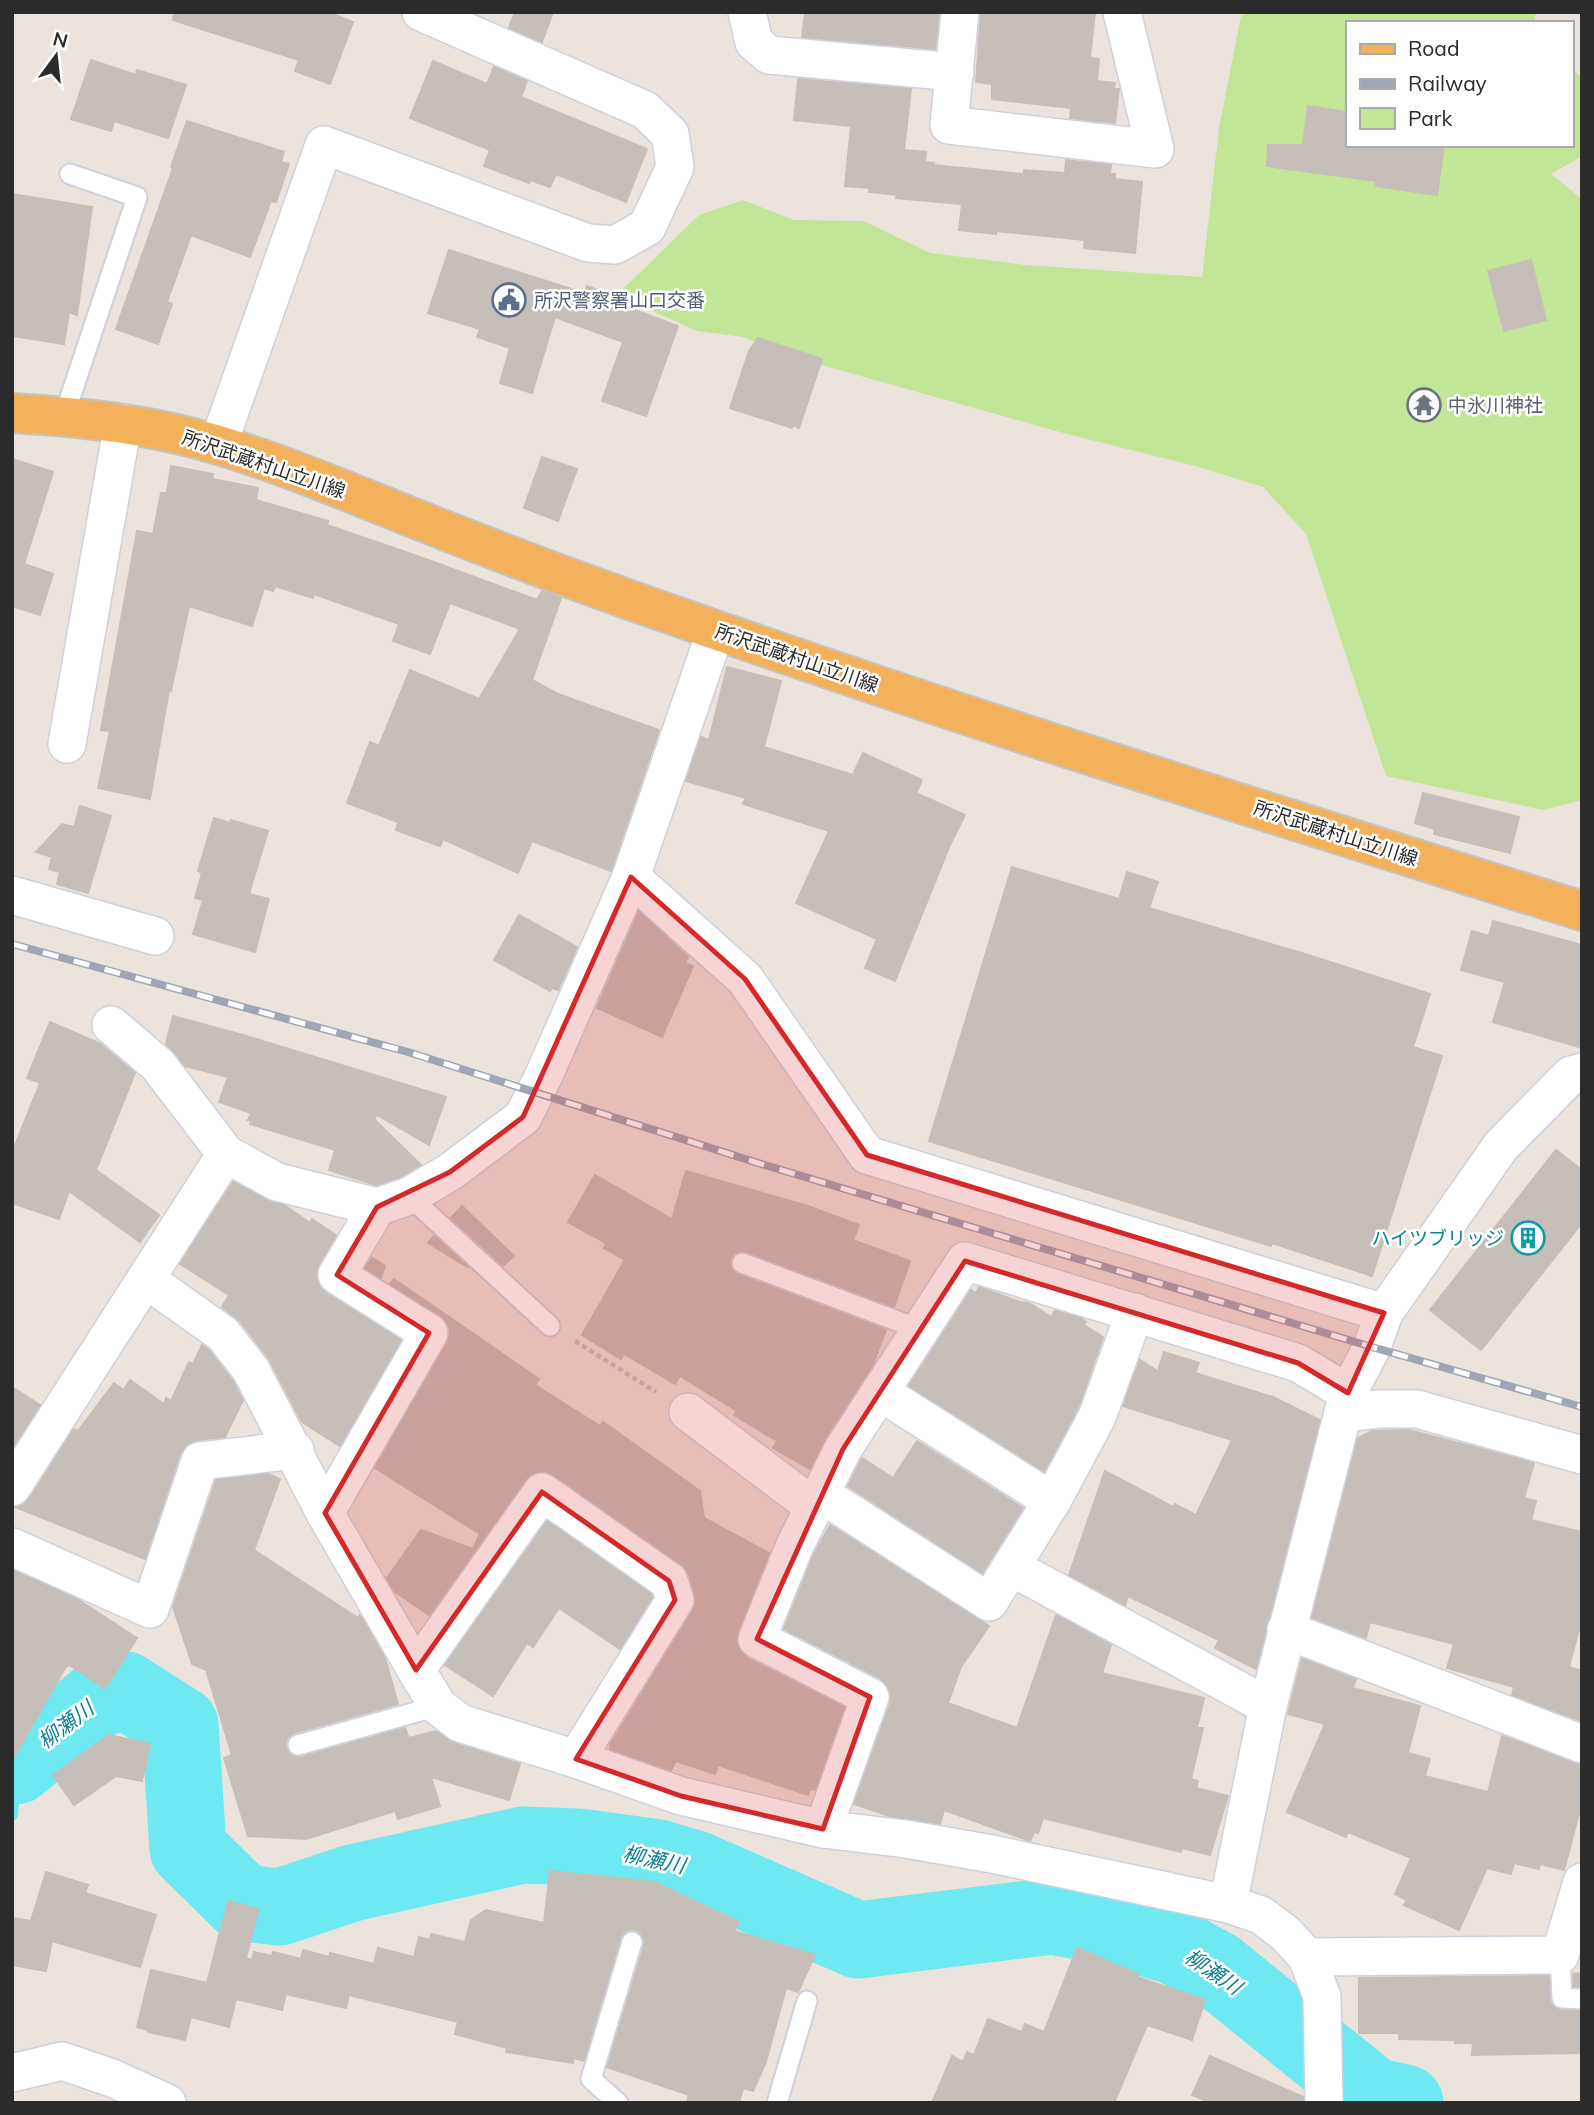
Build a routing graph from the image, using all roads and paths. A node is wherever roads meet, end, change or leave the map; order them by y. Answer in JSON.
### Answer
{"nodes":[{"id":1,"x":421,"y":12,"type":"edge"},
{"id":2,"x":747,"y":12,"type":"edge"},
{"id":3,"x":960,"y":12,"type":"edge"},
{"id":4,"x":1122,"y":12,"type":"edge"},
{"id":5,"x":955,"y":72,"type":"junction"},
{"id":6,"x":70,"y":174,"type":"dead end"},
{"id":7,"x":12,"y":414,"type":"edge"},
{"id":8,"x":64,"y":416,"type":"junction"},
{"id":9,"x":123,"y":423,"type":"junction"},
{"id":10,"x":218,"y":445,"type":"junction"},
{"id":11,"x":716,"y":630,"type":"junction"},
{"id":12,"x":66,"y":744,"type":"dead end"},
{"id":13,"x":631,"y":877,"type":"junction"},
{"id":14,"x":12,"y":895,"type":"edge"},
{"id":15,"x":1582,"y":911,"type":"edge"},
{"id":16,"x":156,"y":936,"type":"dead end"},
{"id":17,"x":111,"y":1025,"type":"dead end"},
{"id":18,"x":1582,"y":1072,"type":"edge"},
{"id":19,"x":226,"y":1154,"type":"junction"},
{"id":20,"x":393,"y":1201,"type":"junction"},
{"id":21,"x":742,"y":1263,"type":"dead end"},
{"id":22,"x":146,"y":1280,"type":"junction"},
{"id":23,"x":1136,"y":1312,"type":"junction"},
{"id":24,"x":1384,"y":1312,"type":"junction"},
{"id":25,"x":550,"y":1326,"type":"joint"},
{"id":26,"x":919,"y":1329,"type":"junction"},
{"id":27,"x":880,"y":1392,"type":"junction"},
{"id":28,"x":1346,"y":1403,"type":"junction"},
{"id":29,"x":688,"y":1412,"type":"joint"},
{"id":30,"x":295,"y":1450,"type":"junction"},
{"id":31,"x":1582,"y":1455,"type":"edge"},
{"id":32,"x":12,"y":1487,"type":"edge"},
{"id":33,"x":817,"y":1500,"type":"junction"},
{"id":34,"x":1052,"y":1501,"type":"junction"},
{"id":35,"x":325,"y":1513,"type":"junction"},
{"id":36,"x":12,"y":1548,"type":"edge"},
{"id":37,"x":1011,"y":1567,"type":"junction"},
{"id":38,"x":1286,"y":1630,"type":"junction"},
{"id":39,"x":416,"y":1670,"type":"junction"},
{"id":40,"x":438,"y":1706,"type":"junction"},
{"id":41,"x":1268,"y":1706,"type":"junction"},
{"id":42,"x":1582,"y":1744,"type":"edge"},
{"id":43,"x":298,"y":1745,"type":"dead end"},
{"id":44,"x":576,"y":1759,"type":"junction"},
{"id":45,"x":823,"y":1829,"type":"junction"},
{"id":46,"x":1582,"y":1882,"type":"edge"},
{"id":47,"x":1228,"y":1904,"type":"junction"},
{"id":48,"x":632,"y":1942,"type":"dead end"},
{"id":49,"x":1560,"y":1955,"type":"junction"},
{"id":50,"x":1307,"y":1957,"type":"junction"},
{"id":51,"x":1582,"y":1999,"type":"edge"},
{"id":52,"x":807,"y":2001,"type":"dead end"},
{"id":53,"x":12,"y":2073,"type":"edge"},
{"id":54,"x":1324,"y":2098,"type":"edge"},
{"id":55,"x":167,"y":2103,"type":"edge"},
{"id":56,"x":618,"y":2103,"type":"edge"},
{"id":57,"x":778,"y":2103,"type":"edge"}],
"edges":[{"from":1,"to":10,"type":"street"},
{"from":2,"to":5,"type":"street"},
{"from":3,"to":5,"type":"street"},
{"from":4,"to":5,"type":"street"},
{"from":6,"to":8,"type":"lane"},
{"from":7,"to":8,"type":"main road","name":"所沢武蔵村山立川線"},
{"from":8,"to":9,"type":"main road","name":"所沢武蔵村山立川線"},
{"from":9,"to":10,"type":"main road","name":"所沢武蔵村山立川線"},
{"from":9,"to":12,"type":"street"},
{"from":10,"to":11,"type":"main road","name":"所沢武蔵村山立川線"},
{"from":11,"to":13,"type":"street"},
{"from":11,"to":15,"type":"main road","name":"所沢武蔵村山立川線"},
{"from":13,"to":20,"type":"street"},
{"from":13,"to":24,"type":"street"},
{"from":14,"to":16,"type":"street"},
{"from":17,"to":19,"type":"street"},
{"from":18,"to":24,"type":"street"},
{"from":19,"to":20,"type":"street"},
{"from":19,"to":22,"type":"street"},
{"from":20,"to":25,"type":"lane"},
{"from":20,"to":35,"type":"street"},
{"from":21,"to":26,"type":"lane"},
{"from":22,"to":30,"type":"street"},
{"from":22,"to":32,"type":"street"},
{"from":23,"to":26,"type":"street"},
{"from":23,"to":28,"type":"street"},
{"from":23,"to":34,"type":"street"},
{"from":24,"to":28,"type":"street"},
{"from":25,"to":29,"type":"path"},
{"from":26,"to":27,"type":"street"},
{"from":27,"to":33,"type":"street"},
{"from":27,"to":34,"type":"street"},
{"from":28,"to":31,"type":"street"},
{"from":28,"to":38,"type":"street"},
{"from":29,"to":33,"type":"street"},
{"from":30,"to":35,"type":"street"},
{"from":30,"to":36,"type":"street"},
{"from":33,"to":37,"type":"street"},
{"from":33,"to":45,"type":"street"},
{"from":34,"to":37,"type":"street"},
{"from":35,"to":39,"type":"street"},
{"from":37,"to":41,"type":"street"},
{"from":38,"to":41,"type":"street"},
{"from":38,"to":42,"type":"street"},
{"from":39,"to":40,"type":"street"},
{"from":39,"to":44,"type":"street"},
{"from":40,"to":43,"type":"lane"},
{"from":40,"to":44,"type":"street"},
{"from":41,"to":47,"type":"street"},
{"from":44,"to":45,"type":"street"},
{"from":45,"to":47,"type":"street"},
{"from":46,"to":49,"type":"street"},
{"from":47,"to":50,"type":"street"},
{"from":48,"to":56,"type":"lane"},
{"from":49,"to":50,"type":"street"},
{"from":49,"to":51,"type":"lane"},
{"from":50,"to":54,"type":"street"},
{"from":52,"to":57,"type":"lane"},
{"from":53,"to":55,"type":"street"}]}
